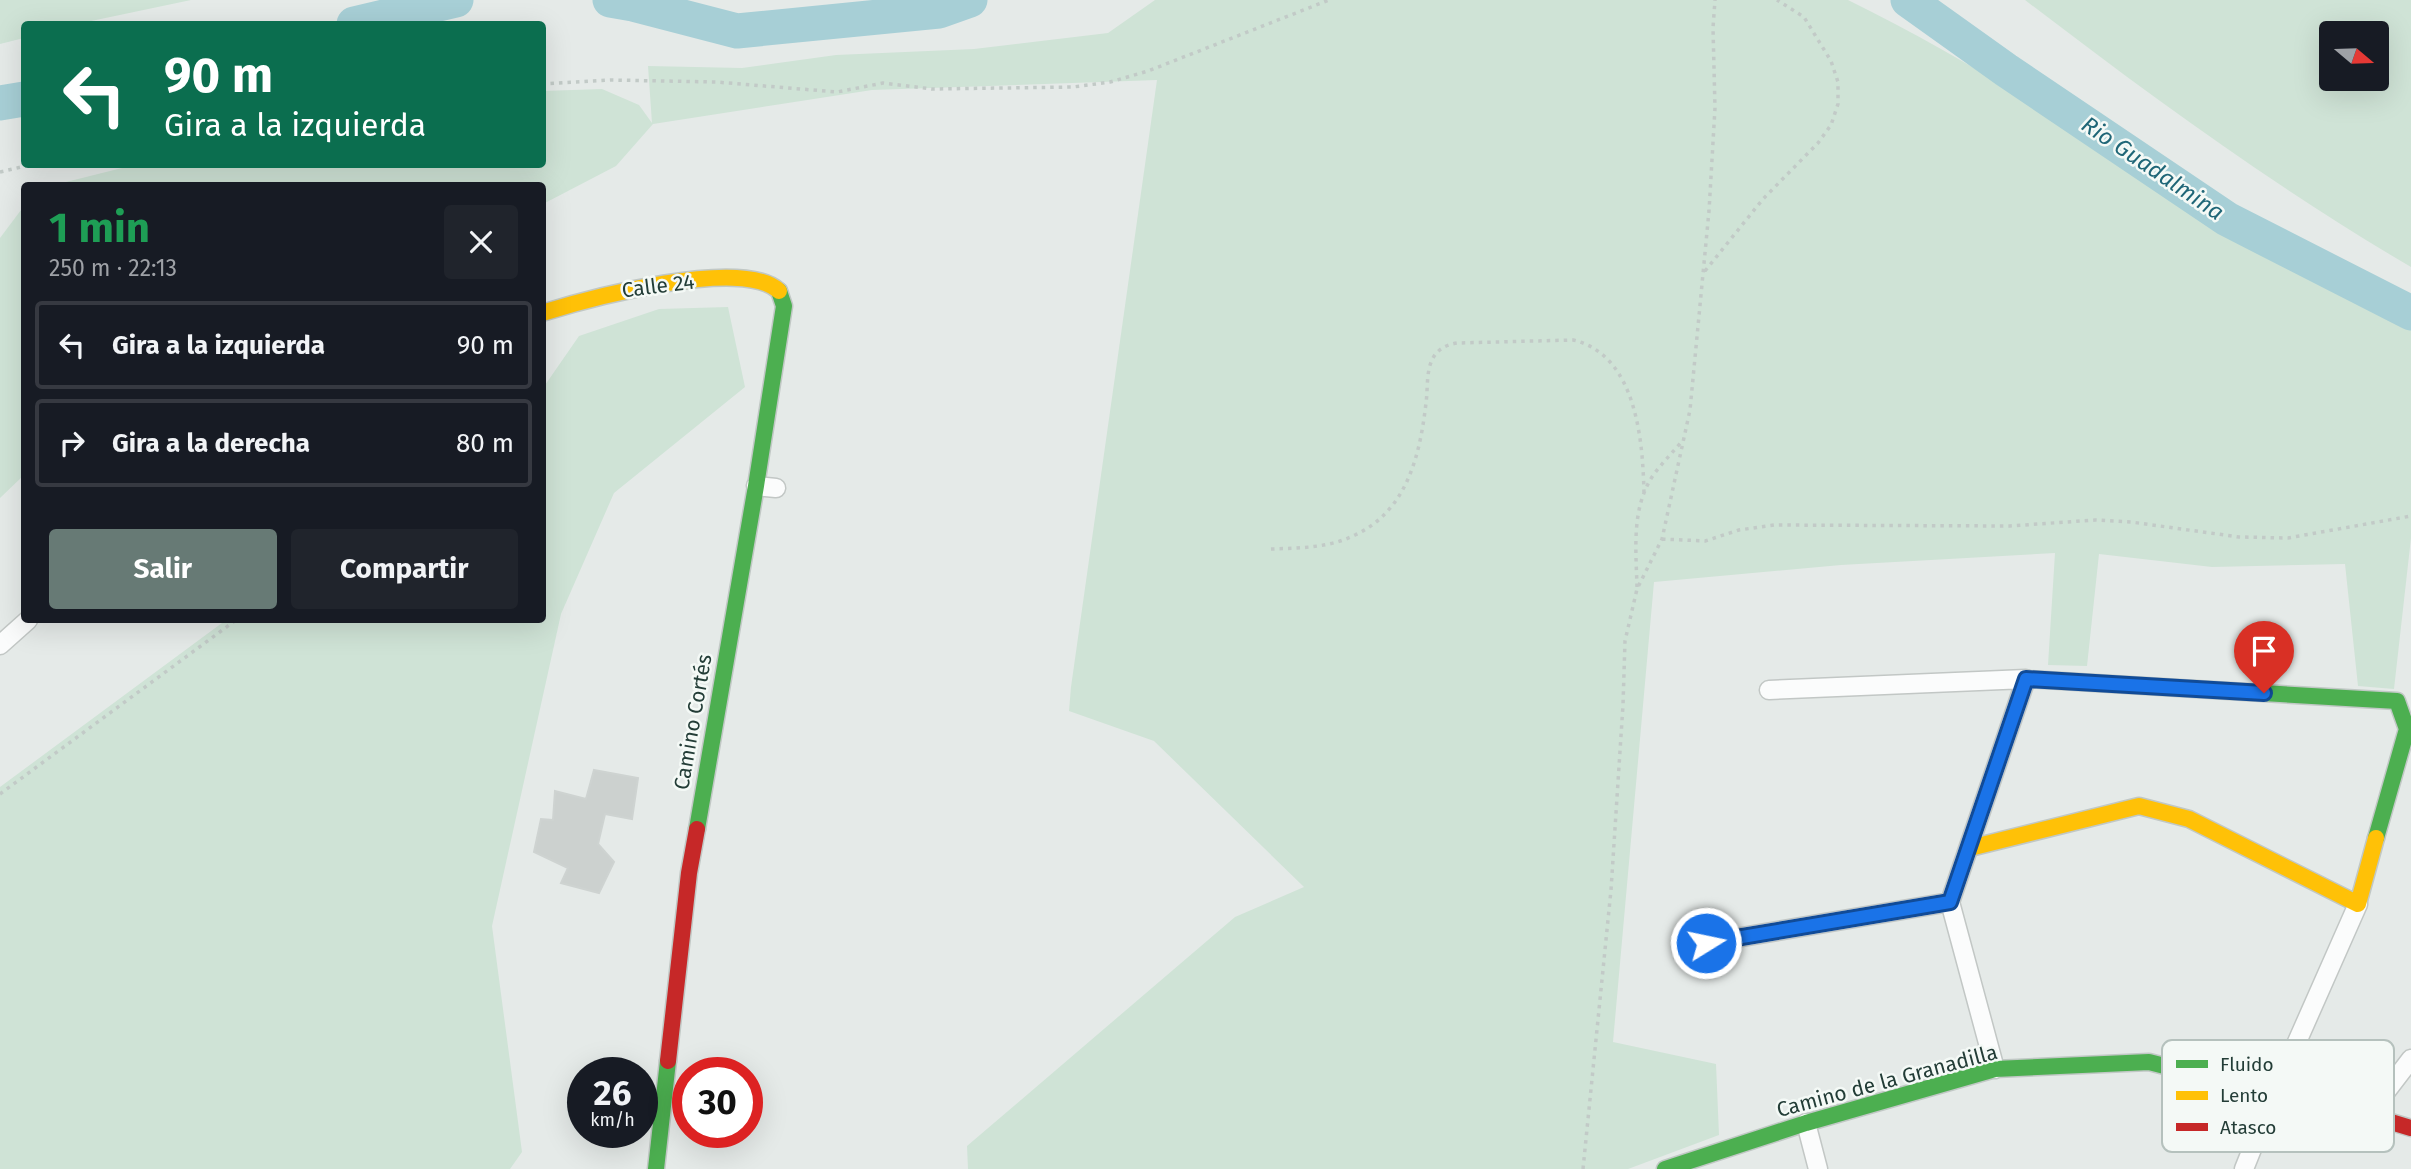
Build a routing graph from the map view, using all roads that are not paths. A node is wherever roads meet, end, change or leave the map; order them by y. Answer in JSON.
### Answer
{"nodes":[{"id":1,"x":776,"y":287,"type":"joint"},
{"id":2,"x":546,"y":312,"type":"edge"},
{"id":3,"x":756,"y":486,"type":"junction"},
{"id":4,"x":776,"y":488,"type":"dead end"},
{"id":5,"x":25,"y":623,"type":"edge"},
{"id":6,"x":0,"y":645,"type":"edge"},
{"id":7,"x":2026,"y":679,"type":"junction"},
{"id":8,"x":1769,"y":690,"type":"dead end"},
{"id":9,"x":1970,"y":848,"type":"junction"},
{"id":10,"x":1950,"y":902,"type":"junction"},
{"id":11,"x":2358,"y":904,"type":"junction"},
{"id":12,"x":1706,"y":943,"type":"dead end"},
{"id":13,"x":2298,"y":1040,"type":"edge"},
{"id":14,"x":2411,"y":1059,"type":"edge"},
{"id":15,"x":2162,"y":1065,"type":"edge"},
{"id":16,"x":1995,"y":1069,"type":"junction"},
{"id":17,"x":2394,"y":1081,"type":"edge"},
{"id":18,"x":1806,"y":1123,"type":"junction"},
{"id":19,"x":2394,"y":1123,"type":"edge"},
{"id":20,"x":2411,"y":1128,"type":"edge"},
{"id":21,"x":2251,"y":1152,"type":"edge"},
{"id":22,"x":656,"y":1169,"type":"edge"},
{"id":23,"x":1665,"y":1169,"type":"edge"},
{"id":24,"x":1818,"y":1169,"type":"edge"},
{"id":25,"x":2244,"y":1169,"type":"edge"}],
"edges":[{"from":1,"to":2,"type":"street","name":"Calle 24"},
{"from":1,"to":3,"type":"street","name":"Camino Cortés"},
{"from":3,"to":4,"type":"street"},
{"from":3,"to":22,"type":"street","name":"Camino Cortés"},
{"from":5,"to":6,"type":"street"},
{"from":7,"to":8,"type":"street"},
{"from":7,"to":9,"type":"street"},
{"from":7,"to":11,"type":"street"},
{"from":9,"to":10,"type":"street"},
{"from":9,"to":11,"type":"street"},
{"from":10,"to":12,"type":"street"},
{"from":10,"to":16,"type":"street"},
{"from":11,"to":13,"type":"street"},
{"from":14,"to":17,"type":"street"},
{"from":15,"to":16,"type":"street","name":"Camino de la Granadilla"},
{"from":16,"to":18,"type":"street","name":"Camino de la Granadilla"},
{"from":18,"to":23,"type":"street","name":"Camino de la Granadilla"},
{"from":18,"to":24,"type":"street"},
{"from":19,"to":20,"type":"street","name":"Camino de la Granadilla"},
{"from":21,"to":25,"type":"street"}]}
